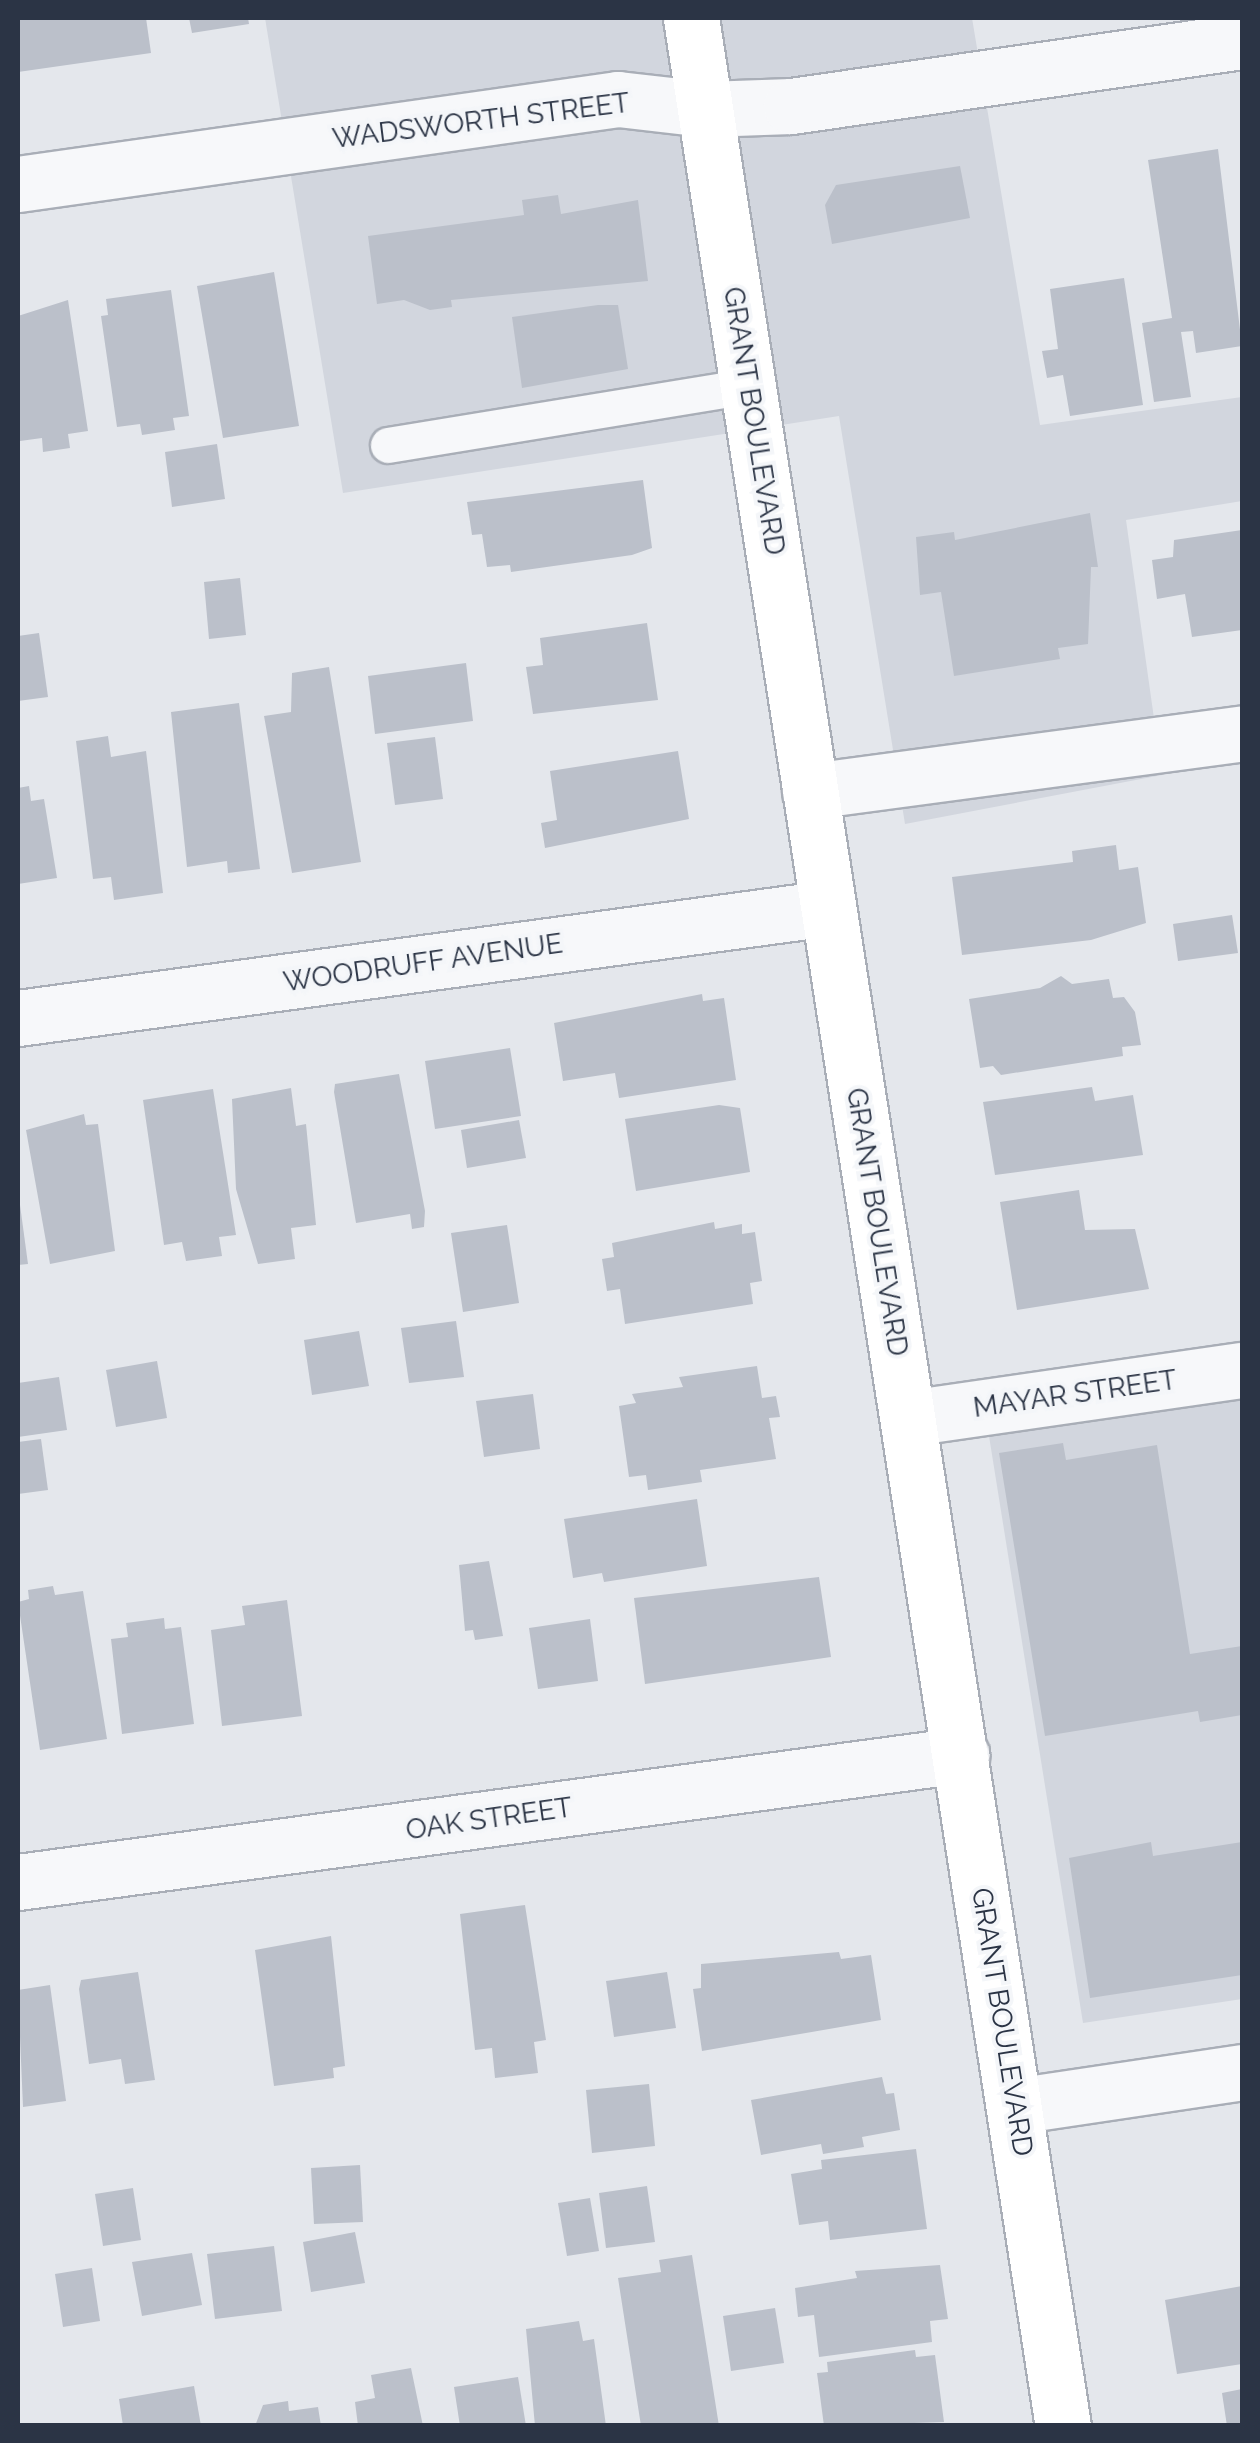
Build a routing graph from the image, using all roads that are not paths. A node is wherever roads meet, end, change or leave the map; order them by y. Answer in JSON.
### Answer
{"nodes":[{"id":1,"x":692,"y":18,"type":"edge"},
{"id":2,"x":1242,"y":41,"type":"edge"},
{"id":3,"x":706,"y":109,"type":"junction"},
{"id":4,"x":18,"y":184,"type":"edge"},
{"id":5,"x":749,"y":386,"type":"junction"},
{"id":6,"x":388,"y":445,"type":"dead end"},
{"id":7,"x":1242,"y":733,"type":"edge"},
{"id":8,"x":810,"y":791,"type":"junction"},
{"id":9,"x":828,"y":908,"type":"junction"},
{"id":10,"x":18,"y":1018,"type":"edge"},
{"id":11,"x":1242,"y":1370,"type":"edge"},
{"id":12,"x":908,"y":1418,"type":"junction"},
{"id":13,"x":961,"y":1756,"type":"junction"},
{"id":14,"x":18,"y":1882,"type":"edge"},
{"id":15,"x":1242,"y":2072,"type":"edge"},
{"id":16,"x":1015,"y":2106,"type":"junction"},
{"id":17,"x":1064,"y":2426,"type":"edge"}],
"edges":[{"from":1,"to":3,"type":"street","name":"GRANT BOULEVARD"},
{"from":2,"to":3,"type":"street","name":"WADSWORTH STREET"},
{"from":3,"to":4,"type":"street","name":"WADSWORTH STREET"},
{"from":3,"to":5,"type":"street","name":"GRANT BOULEVARD"},
{"from":5,"to":6,"type":"lane"},
{"from":5,"to":8,"type":"street","name":"GRANT BOULEVARD"},
{"from":7,"to":8,"type":"street"},
{"from":8,"to":9,"type":"street","name":"GRANT BOULEVARD"},
{"from":9,"to":10,"type":"street","name":"WOODRUFF AVENUE"},
{"from":9,"to":12,"type":"street","name":"GRANT BOULEVARD"},
{"from":11,"to":12,"type":"street","name":"MAYAR STREET"},
{"from":12,"to":13,"type":"street","name":"GRANT BOULEVARD"},
{"from":13,"to":14,"type":"street","name":"OAK STREET"},
{"from":13,"to":16,"type":"street","name":"GRANT BOULEVARD"},
{"from":15,"to":16,"type":"street"},
{"from":16,"to":17,"type":"street","name":"GRANT BOULEVARD"}]}
